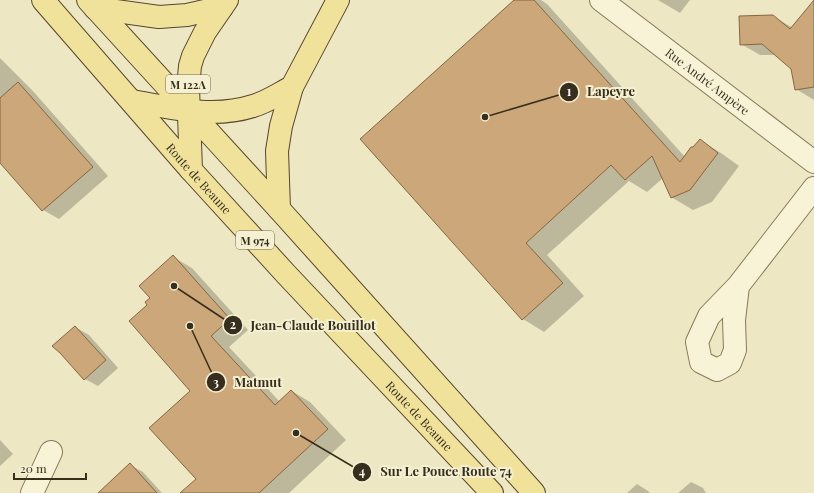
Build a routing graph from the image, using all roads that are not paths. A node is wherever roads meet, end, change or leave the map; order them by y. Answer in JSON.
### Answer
{"nodes":[{"id":1,"x":43,"y":0,"type":"edge"},
{"id":2,"x":338,"y":0,"type":"edge"},
{"id":3,"x":601,"y":0,"type":"edge"},
{"id":4,"x":225,"y":3,"type":"edge"},
{"id":5,"x":91,"y":4,"type":"edge"},
{"id":6,"x":292,"y":87,"type":"junction"},
{"id":7,"x":132,"y":101,"type":"junction"},
{"id":8,"x":189,"y":110,"type":"junction"},
{"id":9,"x":814,"y":162,"type":"edge"},
{"id":10,"x":191,"y":170,"type":"junction"},
{"id":11,"x":814,"y":188,"type":"edge"},
{"id":12,"x":279,"y":209,"type":"junction"},
{"id":13,"x":738,"y":286,"type":"dead end"},
{"id":14,"x":51,"y":452,"type":"dead end"},
{"id":15,"x":32,"y":493,"type":"edge"},
{"id":16,"x":492,"y":493,"type":"edge"},
{"id":17,"x":534,"y":493,"type":"edge"}],
"edges":[{"from":1,"to":7,"type":"main road","name":"Route de Beaune","number":"M 974"},
{"from":2,"to":6,"type":"main road"},
{"from":3,"to":9,"type":"street","name":"Rue André Ampère"},
{"from":4,"to":5,"type":"main road","number":"M 122A"},
{"from":4,"to":8,"type":"main road","number":"M 122A"},
{"from":5,"to":8,"type":"main road"},
{"from":6,"to":8,"type":"main road","number":"M 122A"},
{"from":6,"to":12,"type":"main road"},
{"from":7,"to":8,"type":"main road","number":"M 122A"},
{"from":7,"to":10,"type":"main road","name":"Route de Beaune","number":"M 974"},
{"from":8,"to":10,"type":"main road","number":"M 122A"},
{"from":8,"to":12,"type":"main road"},
{"from":10,"to":16,"type":"main road","name":"Route de Beaune","number":"M 974"},
{"from":11,"to":13,"type":"street"},
{"from":12,"to":17,"type":"main road"},
{"from":14,"to":15,"type":"street"}]}
